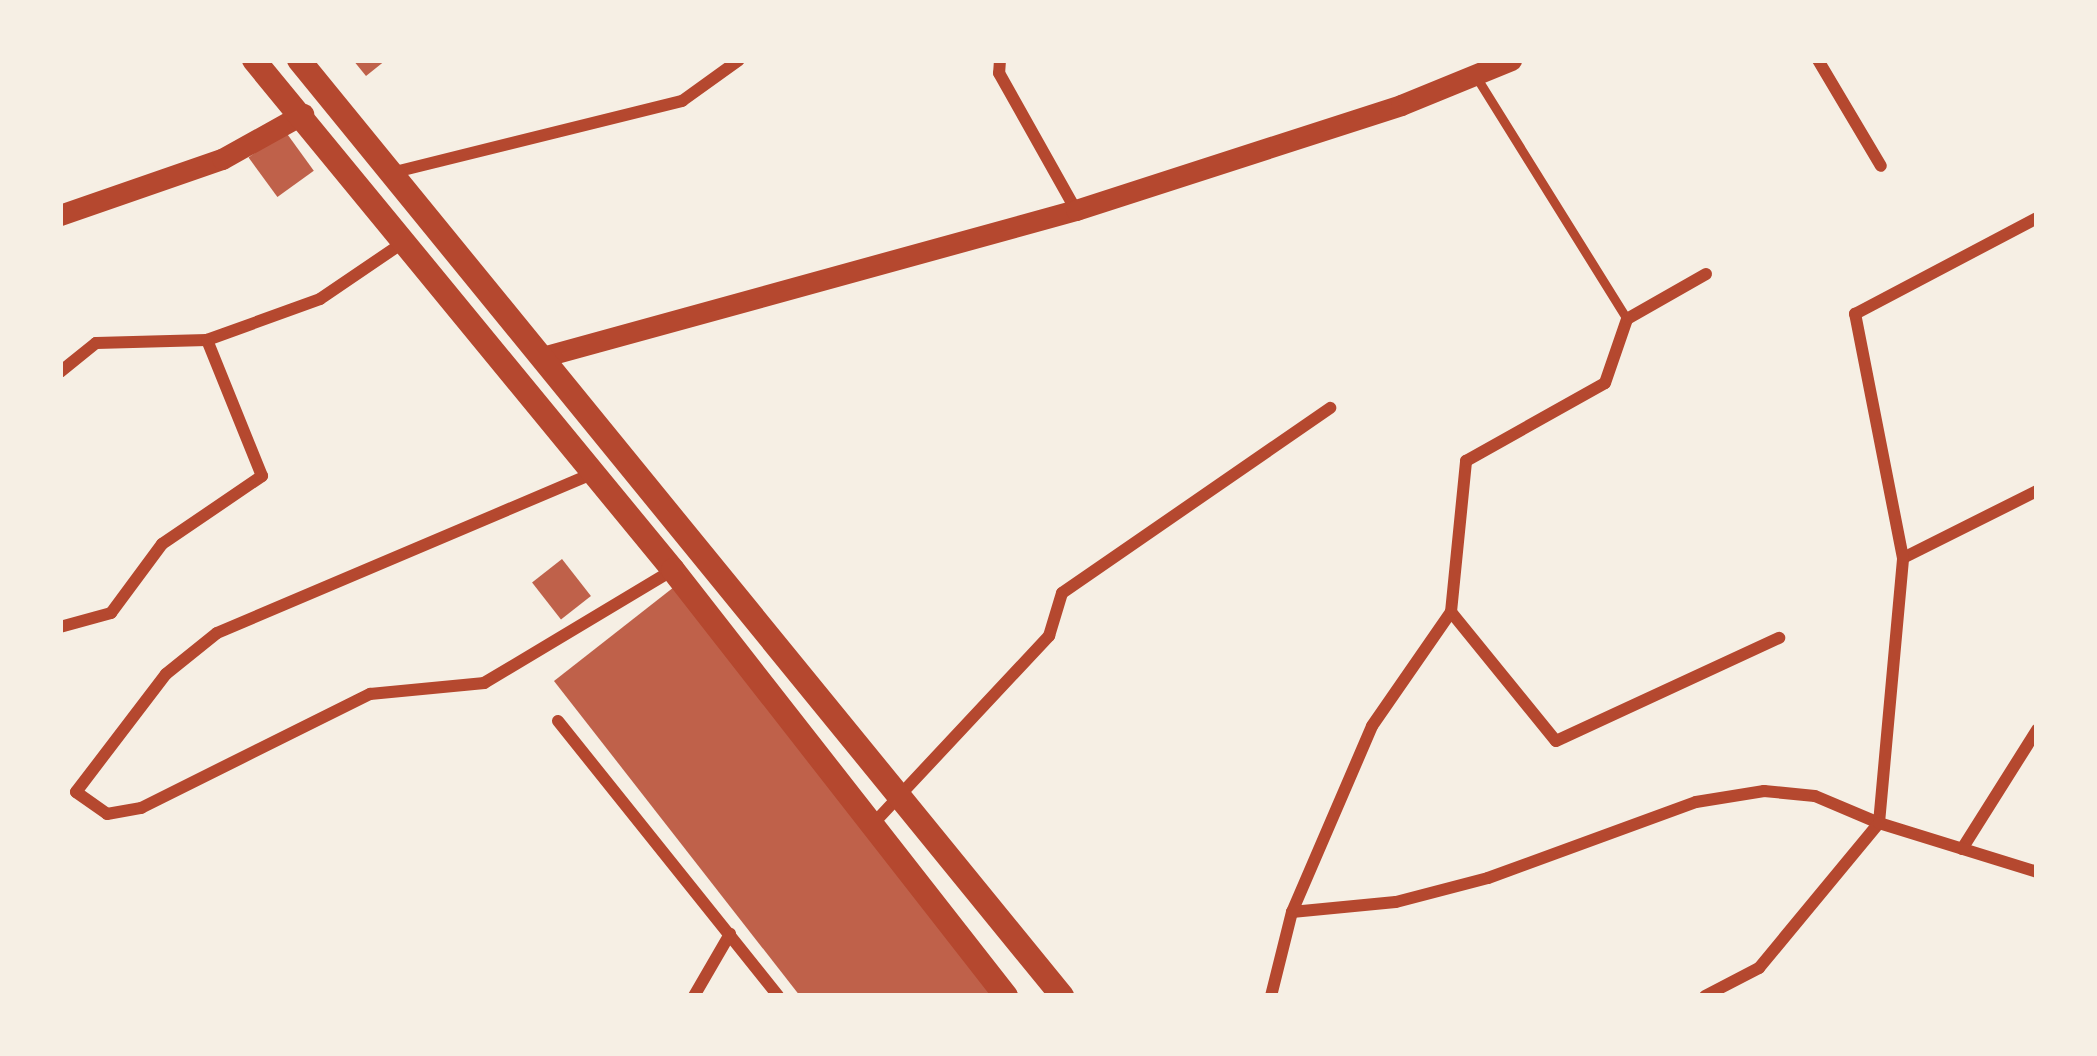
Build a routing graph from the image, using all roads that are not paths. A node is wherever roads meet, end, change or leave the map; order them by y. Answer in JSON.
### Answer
{"nodes":[{"id":1,"x":254,"y":60,"type":"edge"},
{"id":2,"x":299,"y":60,"type":"edge"},
{"id":3,"x":739,"y":60,"type":"edge"},
{"id":4,"x":1000,"y":60,"type":"edge"},
{"id":5,"x":1511,"y":60,"type":"edge"},
{"id":6,"x":1818,"y":60,"type":"edge"},
{"id":7,"x":1474,"y":75,"type":"junction"},
{"id":8,"x":303,"y":114,"type":"junction"},
{"id":9,"x":1881,"y":166,"type":"dead end"},
{"id":10,"x":395,"y":172,"type":"junction"},
{"id":11,"x":1076,"y":210,"type":"junction"},
{"id":12,"x":60,"y":215,"type":"edge"},
{"id":13,"x":2037,"y":218,"type":"edge"},
{"id":14,"x":406,"y":240,"type":"junction"},
{"id":15,"x":1706,"y":274,"type":"dead end"},
{"id":16,"x":1627,"y":319,"type":"junction"},
{"id":17,"x":207,"y":340,"type":"junction"},
{"id":18,"x":542,"y":357,"type":"junction"},
{"id":19,"x":60,"y":372,"type":"edge"},
{"id":20,"x":1330,"y":408,"type":"dead end"},
{"id":21,"x":591,"y":474,"type":"junction"},
{"id":22,"x":2037,"y":491,"type":"edge"},
{"id":23,"x":1903,"y":558,"type":"junction"},
{"id":24,"x":673,"y":570,"type":"junction"},
{"id":25,"x":1451,"y":612,"type":"junction"},
{"id":26,"x":60,"y":627,"type":"edge"},
{"id":27,"x":1780,"y":638,"type":"dead end"},
{"id":28,"x":558,"y":721,"type":"dead end"},
{"id":29,"x":2037,"y":730,"type":"edge"},
{"id":30,"x":76,"y":792,"type":"junction"},
{"id":31,"x":60,"y":797,"type":"edge"},
{"id":32,"x":900,"y":800,"type":"junction"},
{"id":33,"x":1879,"y":823,"type":"junction"},
{"id":34,"x":872,"y":825,"type":"junction"},
{"id":35,"x":1962,"y":849,"type":"junction"},
{"id":36,"x":2037,"y":872,"type":"edge"},
{"id":37,"x":1292,"y":912,"type":"junction"},
{"id":38,"x":730,"y":934,"type":"junction"},
{"id":39,"x":694,"y":996,"type":"edge"},
{"id":40,"x":778,"y":996,"type":"edge"},
{"id":41,"x":1006,"y":996,"type":"edge"},
{"id":42,"x":1061,"y":996,"type":"edge"},
{"id":43,"x":1271,"y":996,"type":"edge"},
{"id":44,"x":1706,"y":996,"type":"edge"}],
"edges":[{"from":1,"to":8,"type":"main road"},
{"from":2,"to":10,"type":"main road"},
{"from":3,"to":10,"type":"street"},
{"from":4,"to":11,"type":"street"},
{"from":5,"to":7,"type":"street"},
{"from":6,"to":9,"type":"street"},
{"from":7,"to":11,"type":"street"},
{"from":7,"to":16,"type":"lane"},
{"from":8,"to":12,"type":"street"},
{"from":8,"to":14,"type":"main road"},
{"from":10,"to":18,"type":"main road"},
{"from":11,"to":18,"type":"street"},
{"from":13,"to":23,"type":"street"},
{"from":14,"to":17,"type":"street"},
{"from":14,"to":21,"type":"main road"},
{"from":15,"to":16,"type":"street"},
{"from":16,"to":25,"type":"street"},
{"from":17,"to":19,"type":"street"},
{"from":17,"to":26,"type":"street"},
{"from":18,"to":32,"type":"main road"},
{"from":20,"to":32,"type":"street"},
{"from":21,"to":24,"type":"main road"},
{"from":21,"to":30,"type":"street"},
{"from":22,"to":23,"type":"street"},
{"from":23,"to":33,"type":"street"},
{"from":24,"to":30,"type":"street"},
{"from":24,"to":34,"type":"main road"},
{"from":25,"to":27,"type":"street"},
{"from":25,"to":37,"type":"street"},
{"from":28,"to":38,"type":"street"},
{"from":29,"to":35,"type":"street"},
{"from":30,"to":31,"type":"street"},
{"from":32,"to":34,"type":"street"},
{"from":32,"to":42,"type":"main road"},
{"from":33,"to":35,"type":"street"},
{"from":33,"to":37,"type":"street"},
{"from":33,"to":44,"type":"street"},
{"from":34,"to":41,"type":"main road"},
{"from":35,"to":36,"type":"street"},
{"from":37,"to":43,"type":"street"},
{"from":38,"to":39,"type":"street"},
{"from":38,"to":40,"type":"street"}]}
